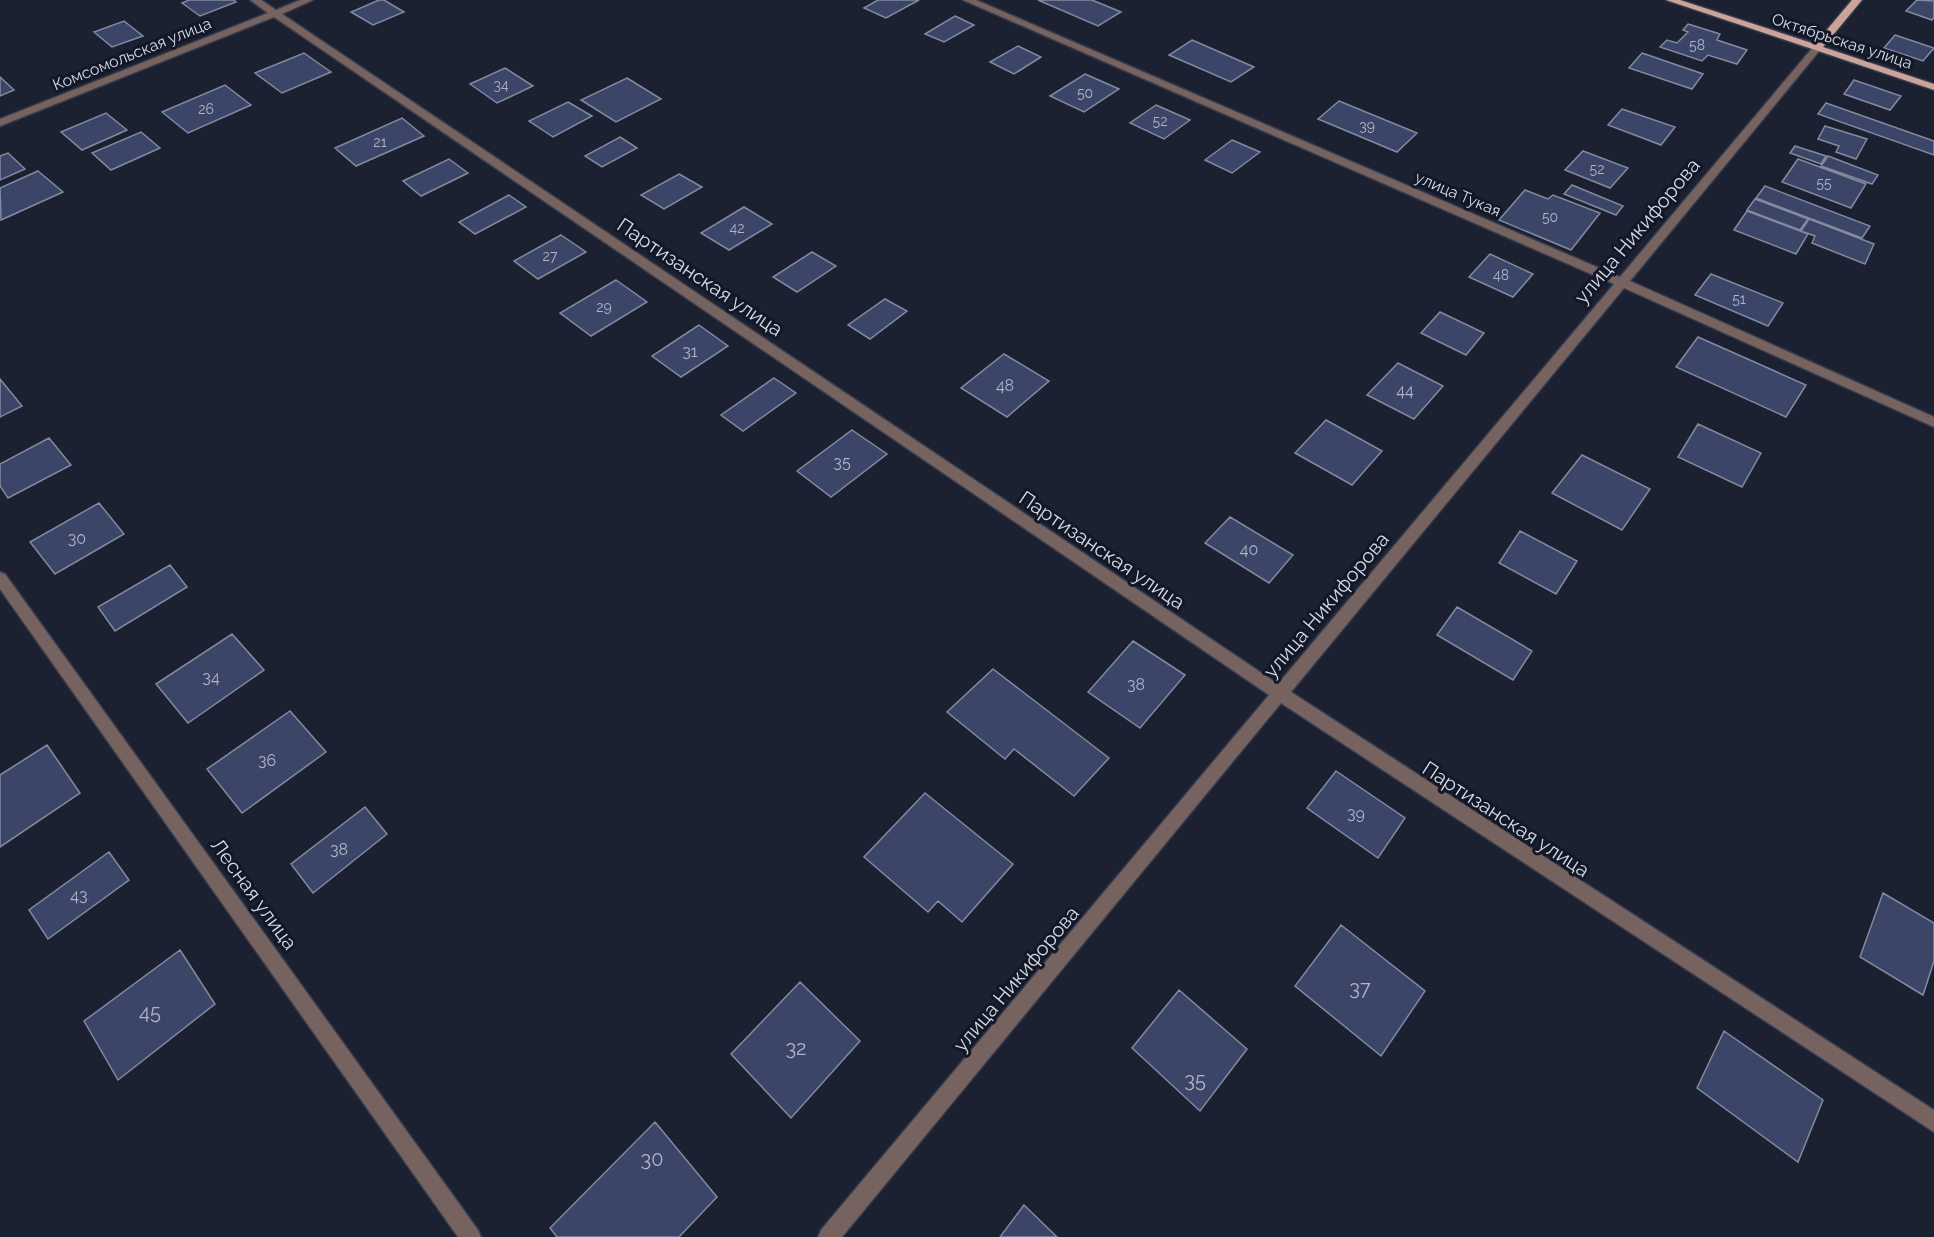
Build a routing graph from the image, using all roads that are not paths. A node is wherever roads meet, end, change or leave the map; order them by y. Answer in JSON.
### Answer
{"nodes":[{"id":1,"x":255,"y":0,"type":"edge"},
{"id":2,"x":308,"y":0,"type":"edge"},
{"id":3,"x":968,"y":0,"type":"edge"},
{"id":4,"x":1671,"y":0,"type":"edge"},
{"id":5,"x":1857,"y":0,"type":"edge"},
{"id":6,"x":275,"y":13,"type":"junction"},
{"id":7,"x":1817,"y":48,"type":"junction"},
{"id":8,"x":1934,"y":87,"type":"edge"},
{"id":9,"x":0,"y":123,"type":"edge"},
{"id":10,"x":1621,"y":282,"type":"junction"},
{"id":11,"x":1934,"y":422,"type":"edge"},
{"id":12,"x":0,"y":578,"type":"edge"},
{"id":13,"x":1280,"y":694,"type":"junction"},
{"id":14,"x":1934,"y":1122,"type":"edge"},
{"id":15,"x":471,"y":1237,"type":"edge"},
{"id":16,"x":828,"y":1237,"type":"edge"}],
"edges":[{"from":1,"to":6,"type":"street","name":"Партизанская улица"},
{"from":2,"to":6,"type":"street","name":"Комсомольская улица"},
{"from":3,"to":10,"type":"street","name":"улица Тукая"},
{"from":4,"to":7,"type":"main road","name":"Октябрьская улица"},
{"from":5,"to":7,"type":"main road","name":"улица Никифорова"},
{"from":6,"to":9,"type":"street","name":"Комсомольская улица"},
{"from":6,"to":13,"type":"street","name":"Партизанская улица"},
{"from":7,"to":8,"type":"main road","name":"Октябрьская улица"},
{"from":7,"to":10,"type":"street","name":"улица Никифорова"},
{"from":10,"to":11,"type":"street","name":"улица Тукая"},
{"from":10,"to":13,"type":"street","name":"улица Никифорова"},
{"from":12,"to":15,"type":"street","name":"Лесная улица"},
{"from":13,"to":14,"type":"street","name":"Партизанская улица"},
{"from":13,"to":16,"type":"street","name":"улица Никифорова"}]}
